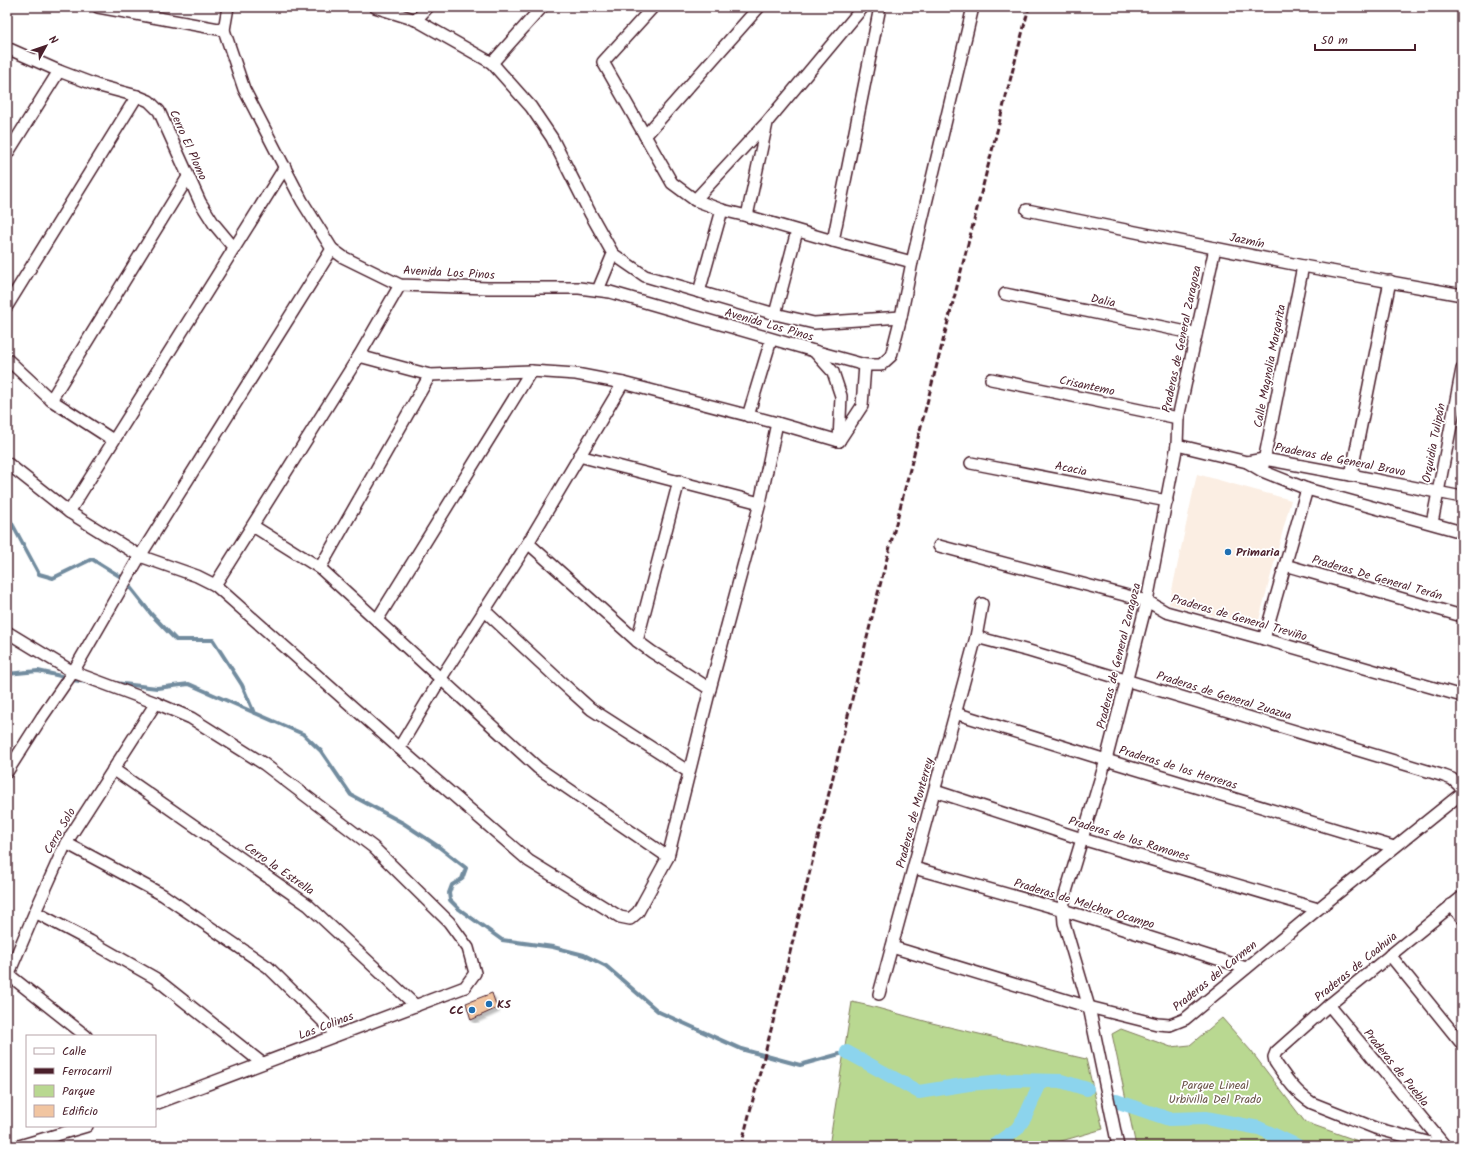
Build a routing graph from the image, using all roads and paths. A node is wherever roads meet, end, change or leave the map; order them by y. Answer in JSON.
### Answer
{"nodes":[{"id":1,"x":98,"y":7,"type":"edge"},
{"id":2,"x":228,"y":7,"type":"edge"},
{"id":3,"x":375,"y":7,"type":"edge"},
{"id":4,"x":428,"y":7,"type":"edge"},
{"id":5,"x":542,"y":7,"type":"edge"},
{"id":6,"x":653,"y":7,"type":"edge"},
{"id":7,"x":759,"y":7,"type":"edge"},
{"id":8,"x":863,"y":7,"type":"edge"},
{"id":9,"x":880,"y":7,"type":"edge"},
{"id":10,"x":973,"y":7,"type":"edge"},
{"id":11,"x":416,"y":20,"type":"junction"},
{"id":12,"x":224,"y":30,"type":"junction"},
{"id":13,"x":7,"y":48,"type":"edge"},
{"id":14,"x":492,"y":63,"type":"junction"},
{"id":15,"x":59,"y":72,"type":"junction"},
{"id":16,"x":137,"y":96,"type":"junction"},
{"id":17,"x":767,"y":122,"type":"junction"},
{"id":18,"x":645,"y":136,"type":"junction"},
{"id":19,"x":7,"y":154,"type":"edge"},
{"id":20,"x":285,"y":167,"type":"junction"},
{"id":21,"x":188,"y":177,"type":"junction"},
{"id":22,"x":695,"y":200,"type":"junction"},
{"id":23,"x":722,"y":210,"type":"junction"},
{"id":24,"x":1027,"y":210,"type":"dead end"},
{"id":25,"x":747,"y":216,"type":"junction"},
{"id":26,"x":797,"y":231,"type":"junction"},
{"id":27,"x":832,"y":241,"type":"junction"},
{"id":28,"x":234,"y":248,"type":"junction"},
{"id":29,"x":1215,"y":248,"type":"junction"},
{"id":30,"x":332,"y":249,"type":"junction"},
{"id":31,"x":613,"y":254,"type":"junction"},
{"id":32,"x":912,"y":262,"type":"junction"},
{"id":33,"x":1303,"y":266,"type":"junction"},
{"id":34,"x":1390,"y":281,"type":"junction"},
{"id":35,"x":400,"y":285,"type":"junction"},
{"id":36,"x":598,"y":290,"type":"junction"},
{"id":37,"x":699,"y":292,"type":"junction"},
{"id":38,"x":1005,"y":294,"type":"dead end"},
{"id":39,"x":1462,"y":295,"type":"edge"},
{"id":40,"x":7,"y":306,"type":"edge"},
{"id":41,"x":775,"y":314,"type":"junction"},
{"id":42,"x":901,"y":317,"type":"junction"},
{"id":43,"x":1196,"y":334,"type":"junction"},
{"id":44,"x":771,"y":340,"type":"junction"},
{"id":45,"x":814,"y":351,"type":"junction"},
{"id":46,"x":359,"y":356,"type":"junction"},
{"id":47,"x":7,"y":359,"type":"edge"},
{"id":48,"x":865,"y":365,"type":"junction"},
{"id":49,"x":1462,"y":369,"type":"edge"},
{"id":50,"x":530,"y":371,"type":"junction"},
{"id":51,"x":430,"y":375,"type":"junction"},
{"id":52,"x":990,"y":379,"type":"dead end"},
{"id":53,"x":623,"y":383,"type":"junction"},
{"id":54,"x":51,"y":400,"type":"junction"},
{"id":55,"x":748,"y":416,"type":"junction"},
{"id":56,"x":1178,"y":418,"type":"junction"},
{"id":57,"x":777,"y":423,"type":"junction"},
{"id":58,"x":113,"y":440,"type":"junction"},
{"id":59,"x":839,"y":441,"type":"junction"},
{"id":60,"x":1177,"y":445,"type":"junction"},
{"id":61,"x":579,"y":456,"type":"junction"},
{"id":62,"x":1264,"y":459,"type":"junction"},
{"id":63,"x":7,"y":462,"type":"edge"},
{"id":64,"x":1247,"y":462,"type":"junction"},
{"id":65,"x":970,"y":463,"type":"dead end"},
{"id":66,"x":1262,"y":471,"type":"junction"},
{"id":67,"x":1352,"y":475,"type":"junction"},
{"id":68,"x":680,"y":481,"type":"junction"},
{"id":69,"x":1307,"y":489,"type":"junction"},
{"id":70,"x":1437,"y":493,"type":"junction"},
{"id":71,"x":1462,"y":497,"type":"edge"},
{"id":72,"x":1167,"y":501,"type":"junction"},
{"id":73,"x":760,"y":503,"type":"junction"},
{"id":74,"x":68,"y":512,"type":"junction"},
{"id":75,"x":1432,"y":523,"type":"junction"},
{"id":76,"x":252,"y":526,"type":"junction"},
{"id":77,"x":1462,"y":532,"type":"edge"},
{"id":78,"x":528,"y":543,"type":"junction"},
{"id":79,"x":939,"y":546,"type":"dead end"},
{"id":80,"x":140,"y":556,"type":"junction"},
{"id":81,"x":1285,"y":565,"type":"junction"},
{"id":82,"x":320,"y":568,"type":"junction"},
{"id":83,"x":215,"y":585,"type":"junction"},
{"id":84,"x":1147,"y":601,"type":"junction"},
{"id":85,"x":982,"y":604,"type":"dead end"},
{"id":86,"x":484,"y":610,"type":"junction"},
{"id":87,"x":1462,"y":616,"type":"edge"},
{"id":88,"x":377,"y":620,"type":"junction"},
{"id":89,"x":7,"y":632,"type":"edge"},
{"id":90,"x":976,"y":637,"type":"junction"},
{"id":91,"x":1264,"y":639,"type":"junction"},
{"id":92,"x":637,"y":641,"type":"junction"},
{"id":93,"x":73,"y":672,"type":"junction"},
{"id":94,"x":441,"y":678,"type":"junction"},
{"id":95,"x":1126,"y":680,"type":"junction"},
{"id":96,"x":710,"y":688,"type":"junction"},
{"id":97,"x":1462,"y":696,"type":"edge"},
{"id":98,"x":156,"y":703,"type":"junction"},
{"id":99,"x":956,"y":713,"type":"junction"},
{"id":100,"x":399,"y":748,"type":"junction"},
{"id":101,"x":1106,"y":760,"type":"junction"},
{"id":102,"x":113,"y":769,"type":"junction"},
{"id":103,"x":7,"y":772,"type":"edge"},
{"id":104,"x":689,"y":772,"type":"junction"},
{"id":105,"x":1462,"y":788,"type":"edge"},
{"id":106,"x":935,"y":791,"type":"junction"},
{"id":107,"x":1462,"y":793,"type":"edge"},
{"id":108,"x":1082,"y":839,"type":"junction"},
{"id":109,"x":66,"y":843,"type":"junction"},
{"id":110,"x":1394,"y":847,"type":"junction"},
{"id":111,"x":668,"y":857,"type":"junction"},
{"id":112,"x":914,"y":868,"type":"junction"},
{"id":113,"x":1462,"y":897,"type":"edge"},
{"id":114,"x":1451,"y":905,"type":"junction"},
{"id":115,"x":1318,"y":909,"type":"junction"},
{"id":116,"x":1063,"y":910,"type":"junction"},
{"id":117,"x":35,"y":912,"type":"junction"},
{"id":118,"x":1462,"y":918,"type":"edge"},
{"id":119,"x":892,"y":947,"type":"junction"},
{"id":120,"x":1390,"y":955,"type":"junction"},
{"id":121,"x":1246,"y":968,"type":"junction"},
{"id":122,"x":8,"y":979,"type":"edge"},
{"id":123,"x":879,"y":994,"type":"dead end"},
{"id":124,"x":1329,"y":1005,"type":"junction"},
{"id":125,"x":416,"y":1006,"type":"junction"},
{"id":126,"x":1089,"y":1007,"type":"junction"},
{"id":127,"x":85,"y":1035,"type":"edge"},
{"id":128,"x":337,"y":1035,"type":"junction"},
{"id":129,"x":1462,"y":1044,"type":"edge"},
{"id":130,"x":262,"y":1063,"type":"junction"},
{"id":131,"x":160,"y":1102,"type":"edge"},
{"id":132,"x":84,"y":1127,"type":"edge"},
{"id":133,"x":19,"y":1146,"type":"edge"},
{"id":134,"x":1118,"y":1146,"type":"edge"},
{"id":135,"x":1444,"y":1146,"type":"edge"}],
"edges":[{"from":1,"to":12,"type":"street"},
{"from":2,"to":12,"type":"street"},
{"from":3,"to":11,"type":"street","name":"Avenida Los Pinos"},
{"from":4,"to":11,"type":"street"},
{"from":5,"to":14,"type":"street"},
{"from":6,"to":18,"type":"street"},
{"from":7,"to":18,"type":"street"},
{"from":8,"to":17,"type":"street"},
{"from":9,"to":27,"type":"street"},
{"from":10,"to":32,"type":"street"},
{"from":11,"to":14,"type":"street","name":"Avenida Los Pinos"},
{"from":12,"to":20,"type":"street","name":"Avenida Los Pinos"},
{"from":13,"to":15,"type":"street","name":"Cerro El Plomo"},
{"from":14,"to":31,"type":"street","name":"Avenida Los Pinos"},
{"from":15,"to":16,"type":"street","name":"Cerro El Plomo"},
{"from":15,"to":19,"type":"street"},
{"from":16,"to":21,"type":"street","name":"Cerro El Plomo"},
{"from":16,"to":40,"type":"street"},
{"from":17,"to":22,"type":"street"},
{"from":17,"to":25,"type":"street"},
{"from":18,"to":22,"type":"street"},
{"from":20,"to":28,"type":"street"},
{"from":20,"to":30,"type":"street","name":"Avenida Los Pinos"},
{"from":21,"to":28,"type":"street","name":"Cerro El Plomo"},
{"from":21,"to":54,"type":"street"},
{"from":22,"to":23,"type":"street"},
{"from":23,"to":25,"type":"street"},
{"from":23,"to":37,"type":"street"},
{"from":24,"to":29,"type":"street","name":"Jazmín"},
{"from":25,"to":26,"type":"street"},
{"from":26,"to":27,"type":"street"},
{"from":26,"to":41,"type":"street"},
{"from":27,"to":32,"type":"street"},
{"from":28,"to":58,"type":"street"},
{"from":29,"to":33,"type":"street","name":"Jazmín"},
{"from":29,"to":43,"type":"street","name":"Praderas de General Zaragoza"},
{"from":30,"to":35,"type":"street","name":"Avenida Los Pinos"},
{"from":30,"to":80,"type":"street"},
{"from":31,"to":36,"type":"street"},
{"from":31,"to":37,"type":"street","name":"Avenida Los Pinos"},
{"from":32,"to":42,"type":"street"},
{"from":33,"to":34,"type":"street","name":"Jazmín"},
{"from":33,"to":62,"type":"street","name":"Calle Magnolia Margarita"},
{"from":34,"to":39,"type":"street","name":"Jazmín"},
{"from":34,"to":67,"type":"street"},
{"from":35,"to":36,"type":"street","name":"Avenida Los Pinos"},
{"from":35,"to":46,"type":"street"},
{"from":36,"to":44,"type":"street","name":"Avenida Los Pinos"},
{"from":37,"to":41,"type":"street","name":"Avenida Los Pinos"},
{"from":38,"to":43,"type":"street","name":"Dalia"},
{"from":41,"to":42,"type":"street","name":"Avenida Los Pinos"},
{"from":42,"to":48,"type":"street"},
{"from":43,"to":56,"type":"street","name":"Praderas de General Zaragoza"},
{"from":44,"to":45,"type":"street","name":"Avenida Los Pinos"},
{"from":44,"to":55,"type":"street"},
{"from":45,"to":48,"type":"street","name":"Avenida Los Pinos"},
{"from":45,"to":59,"type":"street"},
{"from":46,"to":51,"type":"street"},
{"from":46,"to":76,"type":"street"},
{"from":47,"to":54,"type":"street"},
{"from":48,"to":59,"type":"street"},
{"from":49,"to":70,"type":"street","name":"Orquidia Tulipán"},
{"from":50,"to":51,"type":"street"},
{"from":50,"to":53,"type":"street"},
{"from":50,"to":88,"type":"street"},
{"from":51,"to":82,"type":"street"},
{"from":52,"to":56,"type":"street","name":"Crisantemo"},
{"from":53,"to":55,"type":"street"},
{"from":53,"to":61,"type":"street"},
{"from":54,"to":58,"type":"street"},
{"from":55,"to":57,"type":"street"},
{"from":56,"to":60,"type":"street","name":"Praderas de General Zaragoza"},
{"from":57,"to":59,"type":"street"},
{"from":57,"to":73,"type":"street"},
{"from":58,"to":74,"type":"street"},
{"from":60,"to":64,"type":"street"},
{"from":60,"to":72,"type":"street","name":"Praderas de General Zaragoza"},
{"from":61,"to":68,"type":"street"},
{"from":61,"to":78,"type":"street"},
{"from":62,"to":64,"type":"street","name":"Praderas de General Bravo"},
{"from":62,"to":66,"type":"street","name":"Calle Magnolia Margarita"},
{"from":62,"to":67,"type":"street","name":"Praderas de General Bravo"},
{"from":63,"to":74,"type":"street"},
{"from":64,"to":66,"type":"street"},
{"from":65,"to":72,"type":"street","name":"Acacia"},
{"from":66,"to":69,"type":"street"},
{"from":67,"to":70,"type":"street","name":"Praderas de General Bravo"},
{"from":68,"to":73,"type":"street"},
{"from":68,"to":92,"type":"street"},
{"from":69,"to":75,"type":"street"},
{"from":69,"to":81,"type":"street"},
{"from":70,"to":71,"type":"street","name":"Praderas de General Bravo"},
{"from":70,"to":75,"type":"street","name":"Orquidia Tulipán"},
{"from":72,"to":84,"type":"street","name":"Praderas de General Zaragoza"},
{"from":73,"to":96,"type":"street"},
{"from":74,"to":80,"type":"street"},
{"from":75,"to":77,"type":"street"},
{"from":76,"to":82,"type":"street"},
{"from":76,"to":83,"type":"street"},
{"from":78,"to":86,"type":"street"},
{"from":78,"to":92,"type":"street"},
{"from":79,"to":84,"type":"street","name":"Praderas de General Treviño"},
{"from":80,"to":83,"type":"street"},
{"from":80,"to":93,"type":"street"},
{"from":81,"to":87,"type":"street","name":"Praderas De General Terán"},
{"from":81,"to":91,"type":"street"},
{"from":82,"to":88,"type":"street"},
{"from":83,"to":100,"type":"street"},
{"from":84,"to":91,"type":"street","name":"Praderas de General Treviño"},
{"from":84,"to":95,"type":"street","name":"Praderas de General Zaragoza"},
{"from":85,"to":90,"type":"street","name":"Praderas de Monterrey"},
{"from":86,"to":94,"type":"street"},
{"from":86,"to":104,"type":"street"},
{"from":88,"to":94,"type":"street"},
{"from":89,"to":93,"type":"street"},
{"from":90,"to":95,"type":"street","name":"Praderas de General Zuazua"},
{"from":90,"to":99,"type":"street","name":"Praderas de Monterrey"},
{"from":91,"to":97,"type":"street","name":"Praderas de General Treviño"},
{"from":92,"to":96,"type":"street"},
{"from":93,"to":98,"type":"street"},
{"from":93,"to":103,"type":"street"},
{"from":94,"to":100,"type":"street"},
{"from":94,"to":111,"type":"street"},
{"from":95,"to":101,"type":"street","name":"Praderas de General Zaragoza"},
{"from":95,"to":105,"type":"street","name":"Praderas de General Zuazua"},
{"from":96,"to":104,"type":"street"},
{"from":98,"to":102,"type":"street","name":"Cerro Solo"},
{"from":98,"to":125,"type":"street","name":"Las Colinas"},
{"from":99,"to":101,"type":"street","name":"Praderas de los Herreras"},
{"from":99,"to":106,"type":"street","name":"Praderas de Monterrey"},
{"from":100,"to":111,"type":"street"},
{"from":101,"to":108,"type":"street","name":"Praderas de General Zaragoza"},
{"from":101,"to":110,"type":"street","name":"Praderas de los Herreras"},
{"from":102,"to":109,"type":"street","name":"Cerro Solo"},
{"from":102,"to":125,"type":"street","name":"Cerro la Estrella"},
{"from":104,"to":111,"type":"street"},
{"from":106,"to":108,"type":"street","name":"Praderas de los Ramones"},
{"from":106,"to":112,"type":"street","name":"Praderas de Monterrey"},
{"from":107,"to":110,"type":"street","name":"Praderas del Carmen"},
{"from":108,"to":115,"type":"street","name":"Praderas de los Ramones"},
{"from":108,"to":116,"type":"street","name":"Praderas de General Zaragoza"},
{"from":109,"to":117,"type":"street","name":"Cerro Solo"},
{"from":109,"to":128,"type":"street"},
{"from":110,"to":115,"type":"street","name":"Praderas del Carmen"},
{"from":112,"to":116,"type":"street","name":"Praderas de Melchor Ocampo"},
{"from":112,"to":119,"type":"street","name":"Praderas de Monterrey"},
{"from":113,"to":114,"type":"street","name":"Praderas de Coahuia"},
{"from":114,"to":118,"type":"street"},
{"from":114,"to":120,"type":"street","name":"Praderas de Coahuia"},
{"from":115,"to":121,"type":"street","name":"Praderas del Carmen"},
{"from":116,"to":121,"type":"street","name":"Praderas de Melchor Ocampo"},
{"from":116,"to":126,"type":"street","name":"Praderas de General Zaragoza"},
{"from":117,"to":122,"type":"street","name":"Cerro Solo"},
{"from":117,"to":130,"type":"street"},
{"from":119,"to":123,"type":"street","name":"Praderas de Monterrey"},
{"from":119,"to":126,"type":"street","name":"Praderas del Carmen"},
{"from":120,"to":124,"type":"street","name":"Praderas de Coahuia"},
{"from":120,"to":129,"type":"street"},
{"from":121,"to":126,"type":"street","name":"Praderas del Carmen"},
{"from":122,"to":127,"type":"street"},
{"from":124,"to":135,"type":"street","name":"Praderas de Puebla"},
{"from":124,"to":135,"type":"street","name":"Praderas de Coahuia"},
{"from":125,"to":128,"type":"street","name":"Las Colinas"},
{"from":126,"to":134,"type":"street","name":"Praderas de General Zaragoza"},
{"from":128,"to":130,"type":"street","name":"Las Colinas"},
{"from":130,"to":131,"type":"street","name":"Las Colinas"},
{"from":132,"to":133,"type":"street"}]}
